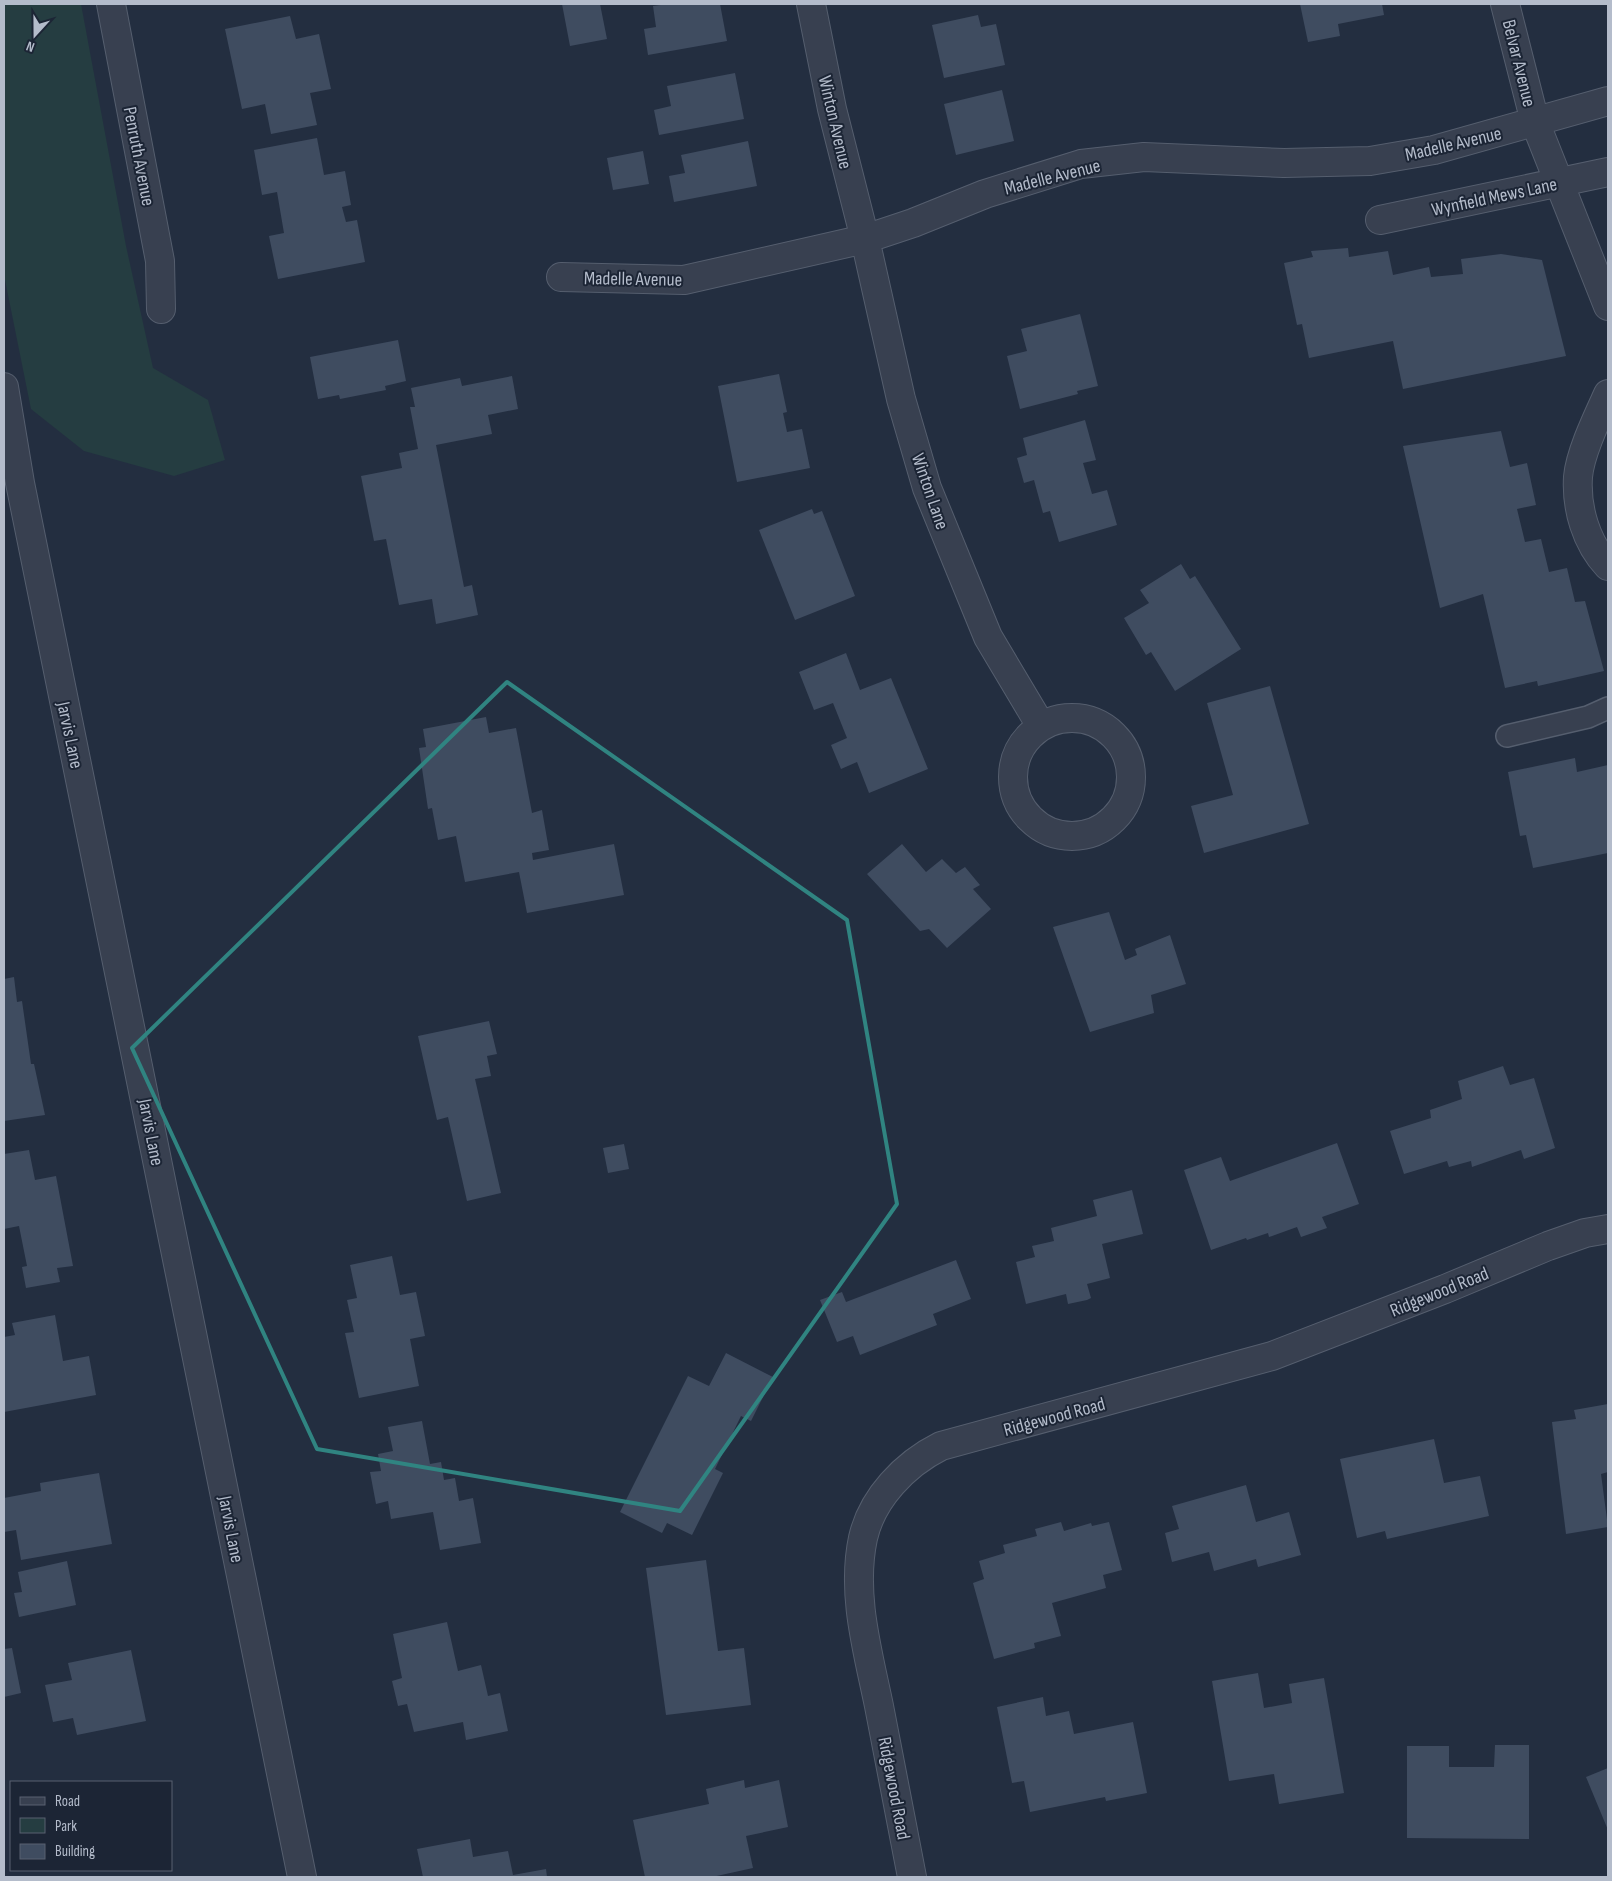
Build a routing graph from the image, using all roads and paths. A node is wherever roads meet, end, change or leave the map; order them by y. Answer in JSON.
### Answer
{"nodes":[{"id":1,"x":111,"y":4,"type":"edge"},
{"id":2,"x":811,"y":4,"type":"edge"},
{"id":3,"x":1505,"y":4,"type":"edge"},
{"id":4,"x":1608,"y":101,"type":"edge"},
{"id":5,"x":1535,"y":122,"type":"junction"},
{"id":6,"x":1608,"y":172,"type":"edge"},
{"id":7,"x":1559,"y":182,"type":"junction"},
{"id":8,"x":1380,"y":220,"type":"dead end"},
{"id":9,"x":865,"y":239,"type":"junction"},
{"id":10,"x":561,"y":277,"type":"dead end"},
{"id":11,"x":1608,"y":306,"type":"edge"},
{"id":12,"x":162,"y":309,"type":"dead end"},
{"id":13,"x":4,"y":387,"type":"edge"},
{"id":14,"x":1608,"y":394,"type":"edge"},
{"id":15,"x":12,"y":479,"type":"edge"},
{"id":16,"x":1608,"y":566,"type":"edge"},
{"id":17,"x":1608,"y":708,"type":"edge"},
{"id":18,"x":1041,"y":726,"type":"junction"},
{"id":19,"x":1507,"y":736,"type":"dead end"},
{"id":20,"x":1608,"y":1229,"type":"edge"},
{"id":21,"x":302,"y":1877,"type":"edge"},
{"id":22,"x":912,"y":1877,"type":"edge"}],
"edges":[{"from":1,"to":12,"type":"street","name":"Penruth Avenue"},
{"from":2,"to":9,"type":"street","name":"Winton Avenue"},
{"from":3,"to":5,"type":"street","name":"Belvar Avenue"},
{"from":4,"to":5,"type":"street","name":"Madelle Avenue"},
{"from":5,"to":7,"type":"street","name":"Belvar Avenue"},
{"from":5,"to":9,"type":"street","name":"Madelle Avenue"},
{"from":6,"to":7,"type":"street","name":"Wynfield Mews Lane"},
{"from":7,"to":8,"type":"street","name":"Wynfield Mews Lane"},
{"from":7,"to":11,"type":"street","name":"Belvar Avenue"},
{"from":9,"to":10,"type":"street","name":"Madelle Avenue"},
{"from":9,"to":18,"type":"street","name":"Winton Lane"},
{"from":13,"to":15,"type":"street","name":"Jarvis Lane"},
{"from":14,"to":16,"type":"street"},
{"from":15,"to":21,"type":"street","name":"Jarvis Lane"},
{"from":17,"to":19,"type":"lane"},
{"from":18,"to":18,"type":"street"},
{"from":20,"to":22,"type":"street","name":"Ridgewood Road"}]}
